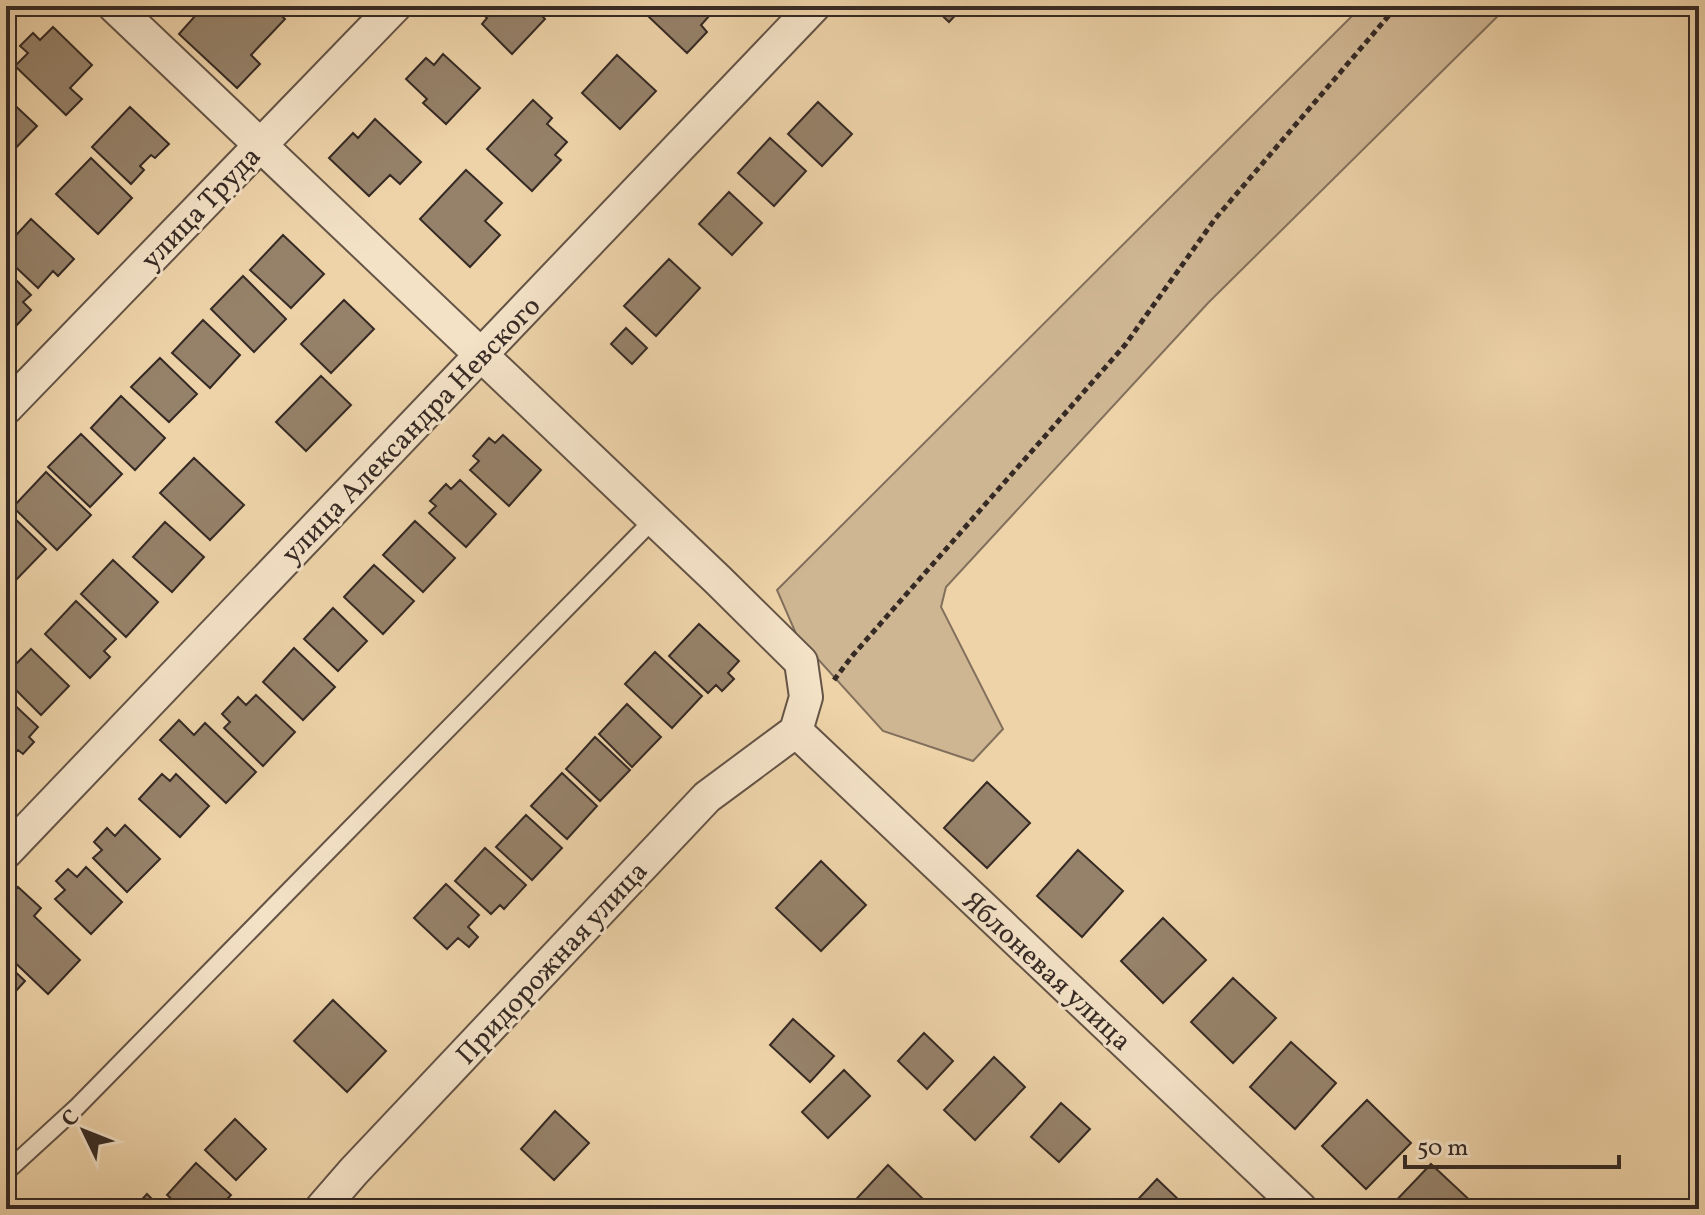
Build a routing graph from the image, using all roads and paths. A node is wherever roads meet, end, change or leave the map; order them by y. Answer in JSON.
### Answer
{"nodes":[{"id":1,"x":114,"y":6,"type":"edge"},
{"id":2,"x":395,"y":6,"type":"edge"},
{"id":3,"x":814,"y":6,"type":"edge"},
{"id":4,"x":1397,"y":6,"type":"edge"},
{"id":5,"x":260,"y":145,"type":"junction"},
{"id":6,"x":481,"y":355,"type":"junction"},
{"id":7,"x":6,"y":408,"type":"edge"},
{"id":8,"x":654,"y":519,"type":"junction"},
{"id":9,"x":834,"y":680,"type":"dead end"},
{"id":10,"x":796,"y":731,"type":"junction"},
{"id":11,"x":6,"y":852,"type":"edge"},
{"id":12,"x":6,"y":1172,"type":"edge"},
{"id":13,"x":321,"y":1209,"type":"edge"},
{"id":14,"x":1301,"y":1209,"type":"edge"}],
"edges":[{"from":1,"to":5,"type":"street"},
{"from":2,"to":5,"type":"street","name":"улица Труда"},
{"from":3,"to":6,"type":"street","name":"улица Александра Невского"},
{"from":4,"to":9,"type":"path"},
{"from":5,"to":6,"type":"street"},
{"from":5,"to":7,"type":"street","name":"улица Труда"},
{"from":6,"to":8,"type":"street"},
{"from":6,"to":11,"type":"street","name":"улица Александра Невского"},
{"from":8,"to":10,"type":"street"},
{"from":8,"to":12,"type":"lane"},
{"from":10,"to":13,"type":"street","name":"Придорожная улица"},
{"from":10,"to":14,"type":"street","name":"Яблоневая улица"}]}
